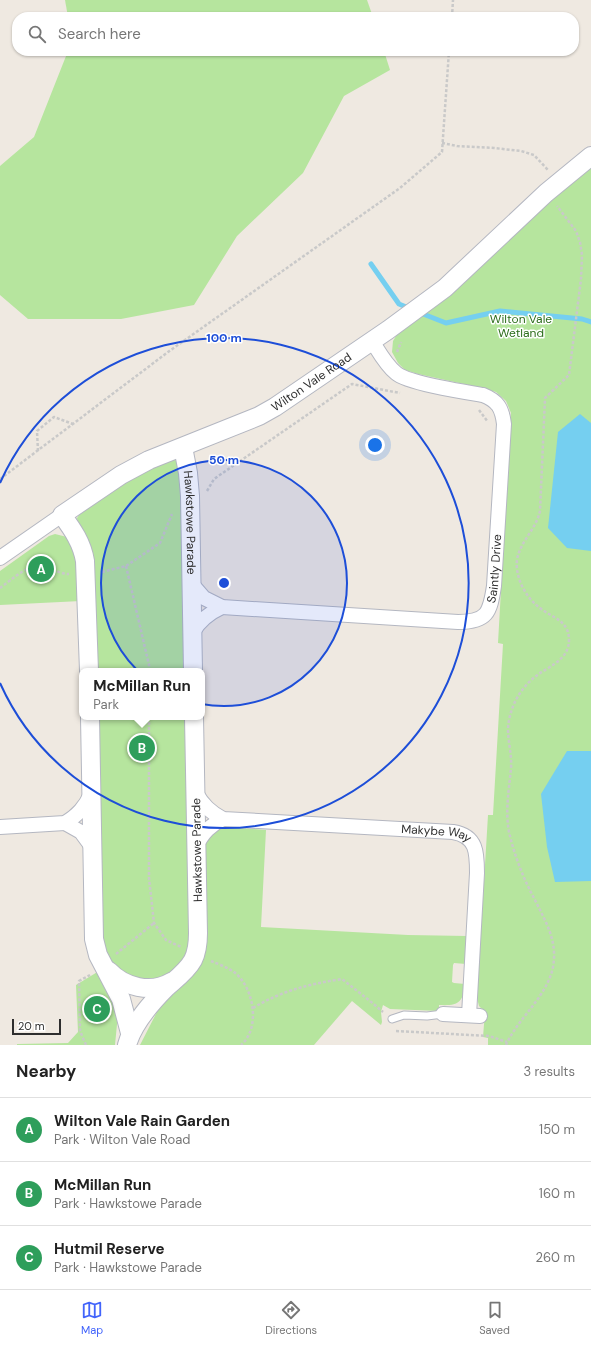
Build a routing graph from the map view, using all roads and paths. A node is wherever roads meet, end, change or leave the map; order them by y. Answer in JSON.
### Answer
{"nodes":[{"id":1,"x":453,"y":0,"type":"edge"},
{"id":2,"x":452,"y":12,"type":"edge"},
{"id":3,"x":449,"y":56,"type":"edge"},
{"id":4,"x":442,"y":143,"type":"junction"},
{"id":5,"x":591,"y":156,"type":"edge"},
{"id":6,"x":558,"y":182,"type":"junction"},
{"id":7,"x":556,"y":205,"type":"dead end"},
{"id":8,"x":372,"y":341,"type":"junction"},
{"id":9,"x":404,"y":394,"type":"dead end"},
{"id":10,"x":478,"y":410,"type":"dead end"},
{"id":11,"x":488,"y":423,"type":"dead end"},
{"id":12,"x":74,"y":424,"type":"junction"},
{"id":13,"x":182,"y":447,"type":"junction"},
{"id":14,"x":38,"y":451,"type":"junction"},
{"id":15,"x":0,"y":479,"type":"edge"},
{"id":16,"x":190,"y":496,"type":"junction"},
{"id":17,"x":62,"y":515,"type":"junction"},
{"id":18,"x":0,"y":558,"type":"edge"},
{"id":19,"x":126,"y":566,"type":"junction"},
{"id":20,"x":87,"y":573,"type":"junction"},
{"id":21,"x":191,"y":582,"type":"junction"},
{"id":22,"x":0,"y":588,"type":"edge"},
{"id":23,"x":222,"y":607,"type":"junction"},
{"id":24,"x":193,"y":632,"type":"junction"},
{"id":25,"x":89,"y":668,"type":"edge"},
{"id":26,"x":149,"y":668,"type":"edge"},
{"id":27,"x":193,"y":668,"type":"edge"},
{"id":28,"x":90,"y":720,"type":"edge"},
{"id":29,"x":194,"y":720,"type":"edge"},
{"id":30,"x":196,"y":793,"type":"junction"},
{"id":31,"x":91,"y":794,"type":"junction"},
{"id":32,"x":223,"y":818,"type":"junction"},
{"id":33,"x":65,"y":822,"type":"junction"},
{"id":34,"x":0,"y":827,"type":"edge"},
{"id":35,"x":196,"y":846,"type":"junction"},
{"id":36,"x":92,"y":847,"type":"junction"},
{"id":37,"x":154,"y":923,"type":"dead end"},
{"id":38,"x":104,"y":965,"type":"junction"},
{"id":39,"x":178,"y":977,"type":"junction"},
{"id":40,"x":79,"y":981,"type":"dead end"},
{"id":41,"x":253,"y":1008,"type":"dead end"},
{"id":42,"x":443,"y":1014,"type":"joint"},
{"id":43,"x":383,"y":1016,"type":"dead end"},
{"id":44,"x":392,"y":1019,"type":"dead end"},
{"id":45,"x":390,"y":1030,"type":"dead end"},
{"id":46,"x":129,"y":1039,"type":"edge"},
{"id":47,"x":507,"y":1044,"type":"edge"},
{"id":48,"x":86,"y":1045,"type":"edge"}],
"edges":[{"from":1,"to":2,"type":"path"},
{"from":3,"to":4,"type":"path"},
{"from":4,"to":6,"type":"path"},
{"from":4,"to":12,"type":"path"},
{"from":5,"to":6,"type":"street","name":"Wilton Vale Road"},
{"from":6,"to":8,"type":"street","name":"Wilton Vale Road"},
{"from":7,"to":47,"type":"path"},
{"from":8,"to":13,"type":"street","name":"Wilton Vale Road"},
{"from":8,"to":23,"type":"street","name":"Saintly Drive"},
{"from":9,"to":16,"type":"path"},
{"from":10,"to":11,"type":"path"},
{"from":12,"to":14,"type":"path"},
{"from":12,"to":14,"type":"path"},
{"from":13,"to":16,"type":"street","name":"Hawkstowe Parade"},
{"from":13,"to":17,"type":"street","name":"Wilton Vale Road"},
{"from":14,"to":15,"type":"path"},
{"from":16,"to":19,"type":"path"},
{"from":16,"to":21,"type":"street","name":"Hawkstowe Parade"},
{"from":17,"to":18,"type":"street","name":"Wilton Vale Road"},
{"from":17,"to":20,"type":"street"},
{"from":19,"to":20,"type":"path"},
{"from":19,"to":26,"type":"path"},
{"from":20,"to":22,"type":"path"},
{"from":20,"to":25,"type":"street"},
{"from":21,"to":23,"type":"street","name":"Saintly Drive"},
{"from":21,"to":24,"type":"street","name":"Hawkstowe Parade"},
{"from":23,"to":24,"type":"street"},
{"from":24,"to":27,"type":"street","name":"Hawkstowe Parade"},
{"from":28,"to":31,"type":"street","name":"Hawkstowe Parade"},
{"from":29,"to":30,"type":"street","name":"Hawkstowe Parade"},
{"from":30,"to":32,"type":"street","name":"Makybe Way"},
{"from":30,"to":35,"type":"street","name":"Hawkstowe Parade"},
{"from":31,"to":33,"type":"street"},
{"from":31,"to":36,"type":"street","name":"Hawkstowe Parade"},
{"from":32,"to":35,"type":"street"},
{"from":32,"to":42,"type":"street","name":"Makybe Way"},
{"from":33,"to":34,"type":"street"},
{"from":33,"to":36,"type":"street"},
{"from":35,"to":39,"type":"street","name":"Hawkstowe Parade"},
{"from":36,"to":38,"type":"street","name":"Hawkstowe Parade"},
{"from":37,"to":38,"type":"path"},
{"from":38,"to":39,"type":"street","name":"Hawkstowe Parade"},
{"from":38,"to":46,"type":"street","name":"Hawkstowe Parade"},
{"from":39,"to":46,"type":"street","name":"Hawkstowe Parade"},
{"from":40,"to":48,"type":"path"},
{"from":41,"to":43,"type":"path"},
{"from":42,"to":44,"type":"lane"},
{"from":45,"to":47,"type":"path"}]}
